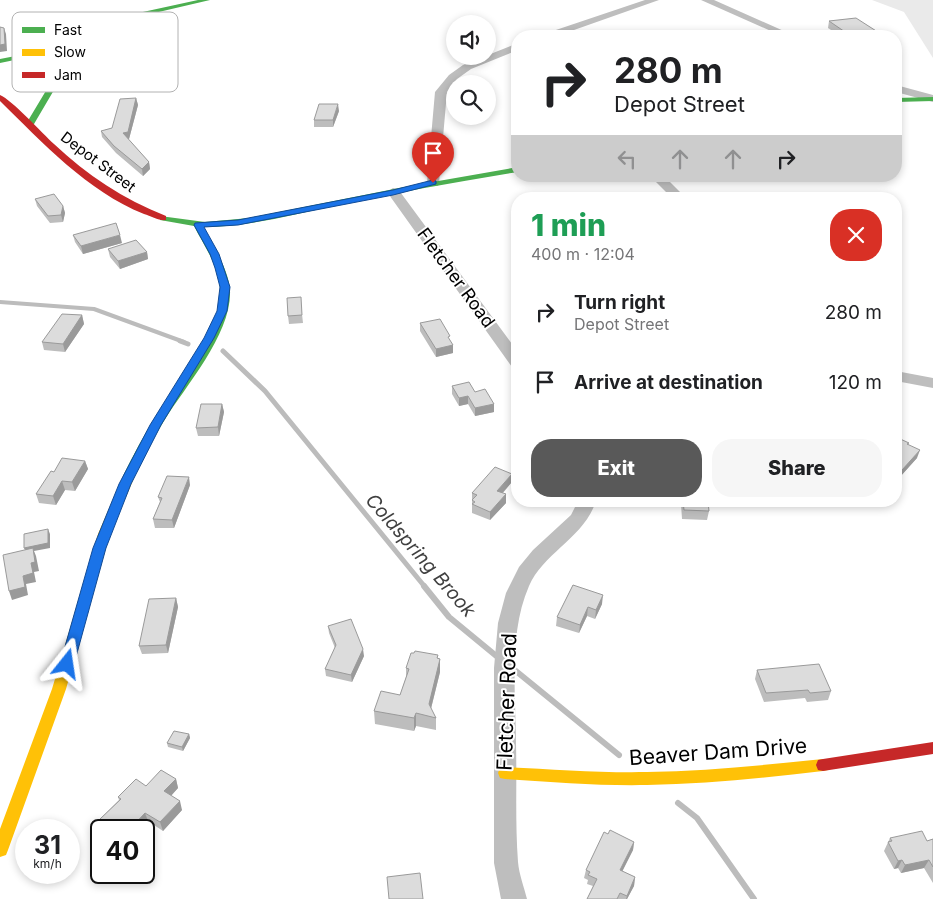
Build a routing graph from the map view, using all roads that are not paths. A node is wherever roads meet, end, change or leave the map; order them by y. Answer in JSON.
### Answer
{"nodes":[{"id":1,"x":207,"y":0,"type":"edge"},
{"id":2,"x":654,"y":0,"type":"edge"},
{"id":3,"x":706,"y":0,"type":"edge"},
{"id":4,"x":150,"y":12,"type":"edge"},
{"id":5,"x":566,"y":30,"type":"edge"},
{"id":6,"x":776,"y":30,"type":"edge"},
{"id":7,"x":511,"y":49,"type":"edge"},
{"id":8,"x":902,"y":90,"type":"edge"},
{"id":9,"x":49,"y":92,"type":"edge"},
{"id":10,"x":0,"y":97,"type":"edge"},
{"id":11,"x":933,"y":99,"type":"edge"},
{"id":12,"x":902,"y":100,"type":"edge"},
{"id":13,"x":30,"y":124,"type":"junction"},
{"id":14,"x":511,"y":170,"type":"edge"},
{"id":15,"x":663,"y":182,"type":"edge"},
{"id":16,"x":433,"y":183,"type":"junction"},
{"id":17,"x":393,"y":192,"type":"junction"},
{"id":18,"x":673,"y":192,"type":"edge"},
{"id":19,"x":198,"y":225,"type":"junction"},
{"id":20,"x":511,"y":354,"type":"edge"},
{"id":21,"x":902,"y":377,"type":"edge"},
{"id":22,"x":933,"y":383,"type":"edge"},
{"id":23,"x":586,"y":507,"type":"edge"},
{"id":24,"x":933,"y":748,"type":"edge"},
{"id":25,"x":505,"y":773,"type":"junction"},
{"id":26,"x":0,"y":850,"type":"edge"},
{"id":27,"x":514,"y":899,"type":"edge"}],
"edges":[{"from":1,"to":4,"type":"street"},
{"from":2,"to":5,"type":"street"},
{"from":3,"to":6,"type":"street"},
{"from":7,"to":16,"type":"street"},
{"from":8,"to":11,"type":"street"},
{"from":9,"to":13,"type":"street"},
{"from":10,"to":13,"type":"street","name":"Depot Street"},
{"from":11,"to":12,"type":"street"},
{"from":13,"to":19,"type":"street","name":"Depot Street"},
{"from":14,"to":16,"type":"street","name":"Depot Street"},
{"from":15,"to":18,"type":"street"},
{"from":16,"to":17,"type":"street","name":"Depot Street"},
{"from":17,"to":19,"type":"street","name":"Depot Street"},
{"from":17,"to":20,"type":"street","name":"Fletcher Road"},
{"from":19,"to":26,"type":"street"},
{"from":21,"to":22,"type":"street"},
{"from":23,"to":25,"type":"street","name":"Fletcher Road"},
{"from":24,"to":25,"type":"street","name":"Beaver Dam Drive"},
{"from":25,"to":27,"type":"street","name":"Fletcher Road"}]}
